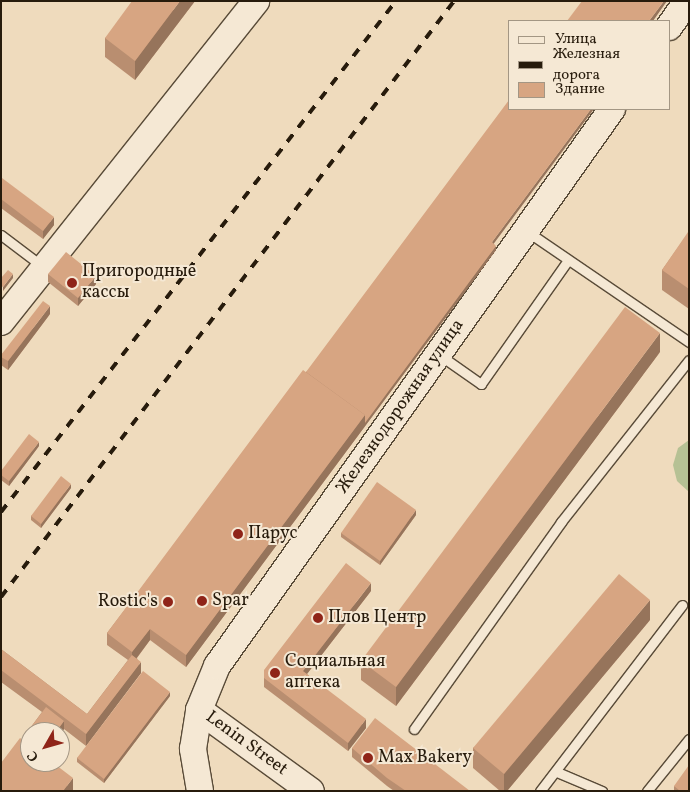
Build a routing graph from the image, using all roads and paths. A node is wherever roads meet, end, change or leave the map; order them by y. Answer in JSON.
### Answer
{"nodes":[{"id":1,"x":687,"y":1,"type":"edge"},
{"id":2,"x":257,"y":2,"type":"edge"},
{"id":3,"x":670,"y":26,"type":"edge"},
{"id":4,"x":611,"y":110,"type":"edge"},
{"id":5,"x":526,"y":231,"type":"junction"},
{"id":6,"x":1,"y":235,"type":"edge"},
{"id":7,"x":568,"y":260,"type":"junction"},
{"id":8,"x":44,"y":268,"type":"junction"},
{"id":9,"x":2,"y":318,"type":"edge"},
{"id":10,"x":689,"y":342,"type":"edge"},
{"id":11,"x":438,"y":354,"type":"junction"},
{"id":12,"x":689,"y":360,"type":"edge"},
{"id":13,"x":682,"y":605,"type":"dead end"},
{"id":14,"x":200,"y":710,"type":"junction"},
{"id":15,"x":414,"y":729,"type":"dead end"},
{"id":16,"x":689,"y":740,"type":"edge"},
{"id":17,"x":557,"y":772,"type":"junction"},
{"id":18,"x":200,"y":791,"type":"edge"},
{"id":19,"x":311,"y":791,"type":"edge"},
{"id":20,"x":540,"y":791,"type":"edge"},
{"id":21,"x":602,"y":791,"type":"edge"},
{"id":22,"x":647,"y":791,"type":"edge"}],
"edges":[{"from":1,"to":3,"type":"street"},
{"from":2,"to":8,"type":"street"},
{"from":4,"to":5,"type":"street","name":"Железнодорожная улица"},
{"from":5,"to":7,"type":"lane"},
{"from":5,"to":11,"type":"street","name":"Железнодорожная улица"},
{"from":6,"to":8,"type":"lane"},
{"from":7,"to":10,"type":"lane"},
{"from":7,"to":11,"type":"lane"},
{"from":8,"to":9,"type":"street"},
{"from":11,"to":14,"type":"street","name":"Железнодорожная улица"},
{"from":12,"to":15,"type":"lane"},
{"from":13,"to":17,"type":"lane"},
{"from":14,"to":18,"type":"street","name":"Lenin Street"},
{"from":14,"to":19,"type":"street","name":"Lenin Street"},
{"from":16,"to":22,"type":"lane"},
{"from":17,"to":20,"type":"lane"},
{"from":17,"to":21,"type":"lane"}]}
